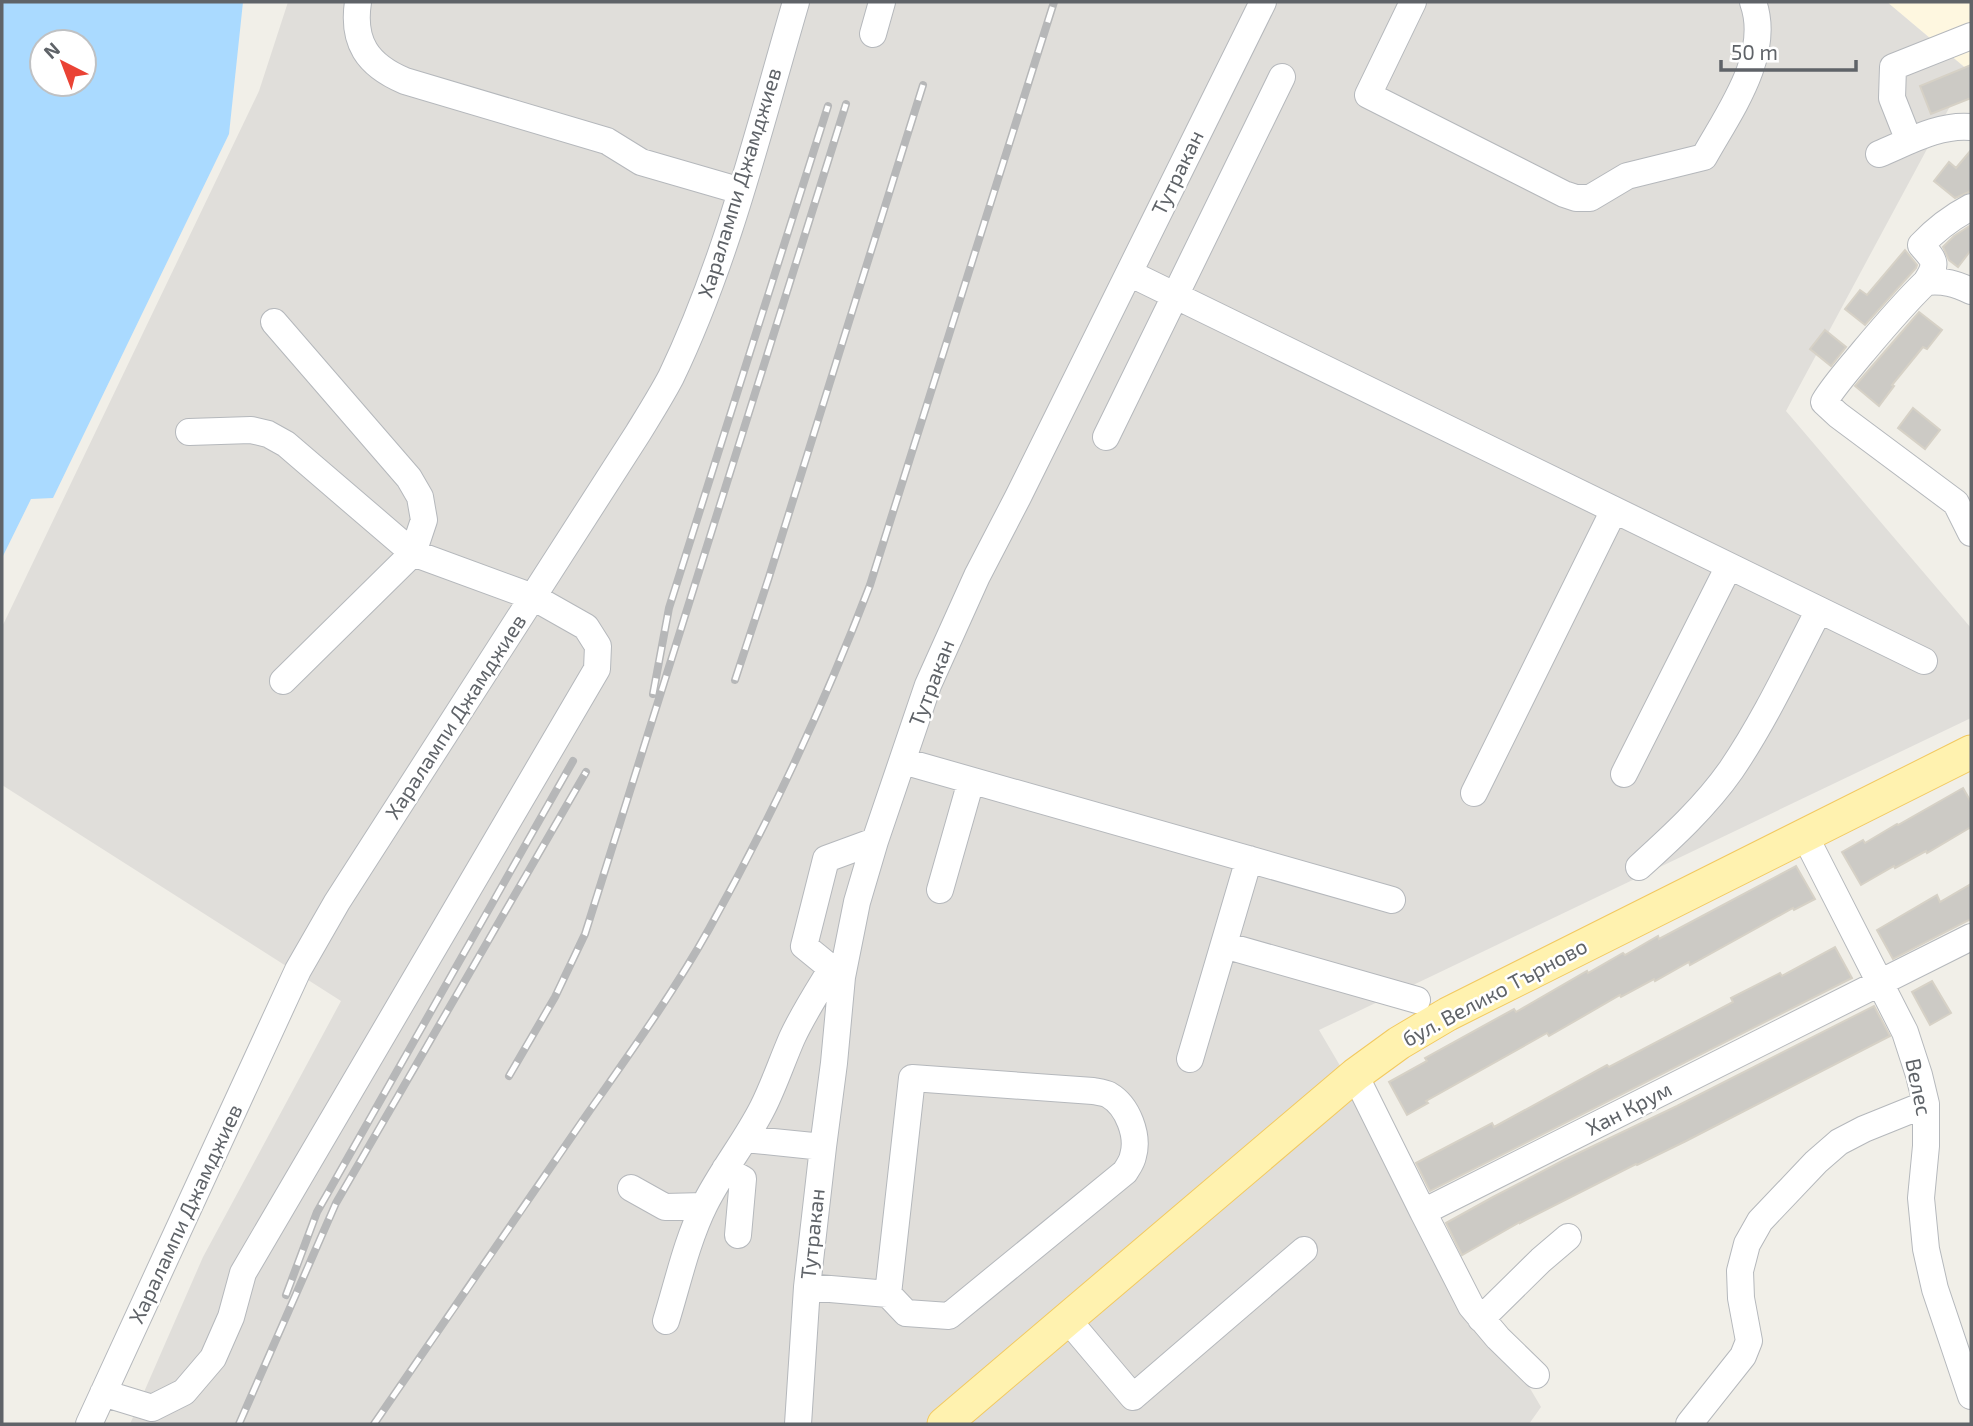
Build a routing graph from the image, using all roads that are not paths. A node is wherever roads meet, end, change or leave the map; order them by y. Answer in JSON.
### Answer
{"nodes":[{"id":1,"x":358,"y":2,"type":"edge"},
{"id":2,"x":796,"y":2,"type":"edge"},
{"id":3,"x":882,"y":2,"type":"edge"},
{"id":4,"x":1263,"y":2,"type":"edge"},
{"id":5,"x":1413,"y":2,"type":"edge"},
{"id":6,"x":1753,"y":2,"type":"edge"},
{"id":7,"x":873,"y":34,"type":"dead end"},
{"id":8,"x":1971,"y":36,"type":"edge"},
{"id":9,"x":1282,"y":77,"type":"dead end"},
{"id":10,"x":1971,"y":128,"type":"edge"},
{"id":11,"x":1909,"y":141,"type":"junction"},
{"id":12,"x":1879,"y":155,"type":"dead end"},
{"id":13,"x":741,"y":191,"type":"junction"},
{"id":14,"x":1971,"y":207,"type":"edge"},
{"id":15,"x":1129,"y":272,"type":"junction"},
{"id":16,"x":1926,"y":282,"type":"junction"},
{"id":17,"x":1971,"y":291,"type":"edge"},
{"id":18,"x":1176,"y":295,"type":"junction"},
{"id":19,"x":274,"y":322,"type":"dead end"},
{"id":20,"x":189,"y":432,"type":"dead end"},
{"id":21,"x":1106,"y":437,"type":"dead end"},
{"id":22,"x":1964,"y":497,"type":"edge"},
{"id":23,"x":1614,"y":510,"type":"junction"},
{"id":24,"x":1971,"y":533,"type":"edge"},
{"id":25,"x":413,"y":553,"type":"junction"},
{"id":26,"x":1729,"y":566,"type":"junction"},
{"id":27,"x":533,"y":597,"type":"junction"},
{"id":28,"x":1819,"y":610,"type":"junction"},
{"id":29,"x":1924,"y":661,"type":"dead end"},
{"id":30,"x":283,"y":681,"type":"dead end"},
{"id":31,"x":1971,"y":752,"type":"edge"},
{"id":32,"x":903,"y":761,"type":"junction"},
{"id":33,"x":1624,"y":774,"type":"dead end"},
{"id":34,"x":971,"y":781,"type":"junction"},
{"id":35,"x":1474,"y":793,"type":"dead end"},
{"id":36,"x":1805,"y":836,"type":"junction"},
{"id":37,"x":875,"y":841,"type":"junction"},
{"id":38,"x":1249,"y":859,"type":"junction"},
{"id":39,"x":1639,"y":867,"type":"dead end"},
{"id":40,"x":940,"y":890,"type":"dead end"},
{"id":41,"x":1392,"y":900,"type":"dead end"},
{"id":42,"x":1971,"y":937,"type":"edge"},
{"id":43,"x":1224,"y":945,"type":"junction"},
{"id":44,"x":837,"y":973,"type":"junction"},
{"id":45,"x":1881,"y":983,"type":"junction"},
{"id":46,"x":1417,"y":1000,"type":"dead end"},
{"id":47,"x":1190,"y":1059,"type":"dead end"},
{"id":48,"x":1355,"y":1075,"type":"junction"},
{"id":49,"x":1926,"y":1104,"type":"junction"},
{"id":50,"x":745,"y":1139,"type":"junction"},
{"id":51,"x":823,"y":1147,"type":"junction"},
{"id":52,"x":725,"y":1169,"type":"junction"},
{"id":53,"x":631,"y":1188,"type":"dead end"},
{"id":54,"x":704,"y":1206,"type":"junction"},
{"id":55,"x":1423,"y":1212,"type":"junction"},
{"id":56,"x":737,"y":1235,"type":"dead end"},
{"id":57,"x":1568,"y":1237,"type":"dead end"},
{"id":58,"x":1304,"y":1250,"type":"dead end"},
{"id":59,"x":807,"y":1287,"type":"junction"},
{"id":60,"x":888,"y":1294,"type":"junction"},
{"id":61,"x":1481,"y":1319,"type":"junction"},
{"id":62,"x":1068,"y":1320,"type":"junction"},
{"id":63,"x":666,"y":1321,"type":"dead end"},
{"id":64,"x":1536,"y":1375,"type":"dead end"},
{"id":65,"x":103,"y":1393,"type":"junction"},
{"id":66,"x":1971,"y":1396,"type":"edge"},
{"id":67,"x":89,"y":1424,"type":"edge"},
{"id":68,"x":798,"y":1424,"type":"edge"},
{"id":69,"x":944,"y":1424,"type":"edge"},
{"id":70,"x":1689,"y":1424,"type":"edge"}],
"edges":[{"from":1,"to":13,"type":"street"},
{"from":2,"to":13,"type":"street","name":"Харалампи Джамджиев"},
{"from":3,"to":7,"type":"street"},
{"from":4,"to":15,"type":"street","name":"Тутракан"},
{"from":5,"to":6,"type":"street"},
{"from":8,"to":11,"type":"street"},
{"from":9,"to":18,"type":"street"},
{"from":10,"to":11,"type":"street"},
{"from":11,"to":12,"type":"street"},
{"from":13,"to":27,"type":"street","name":"Харалампи Джамджиев"},
{"from":14,"to":16,"type":"street"},
{"from":15,"to":18,"type":"street"},
{"from":15,"to":32,"type":"street","name":"Тутракан"},
{"from":16,"to":17,"type":"street"},
{"from":16,"to":22,"type":"street"},
{"from":18,"to":21,"type":"street"},
{"from":18,"to":23,"type":"street"},
{"from":19,"to":25,"type":"street"},
{"from":20,"to":25,"type":"street"},
{"from":22,"to":24,"type":"street"},
{"from":23,"to":26,"type":"street"},
{"from":23,"to":35,"type":"street"},
{"from":25,"to":27,"type":"street"},
{"from":25,"to":30,"type":"street"},
{"from":26,"to":28,"type":"street"},
{"from":26,"to":33,"type":"street"},
{"from":27,"to":65,"type":"street","name":"Харалампи Джамджиев"},
{"from":27,"to":65,"type":"street"},
{"from":28,"to":29,"type":"street"},
{"from":28,"to":39,"type":"street"},
{"from":31,"to":36,"type":"main road","name":"бул. Велико Търново"},
{"from":32,"to":34,"type":"street"},
{"from":32,"to":37,"type":"street","name":"Тутракан"},
{"from":34,"to":38,"type":"street"},
{"from":34,"to":40,"type":"street"},
{"from":36,"to":45,"type":"street","name":"Велес"},
{"from":36,"to":48,"type":"main road","name":"бул. Велико Търново"},
{"from":37,"to":44,"type":"street","name":"Тутракан"},
{"from":37,"to":44,"type":"street"},
{"from":38,"to":41,"type":"street"},
{"from":38,"to":43,"type":"street"},
{"from":42,"to":45,"type":"street","name":"Хан Крум"},
{"from":43,"to":46,"type":"street"},
{"from":43,"to":47,"type":"street"},
{"from":44,"to":50,"type":"street"},
{"from":44,"to":51,"type":"street","name":"Тутракан"},
{"from":45,"to":49,"type":"street","name":"Велес"},
{"from":45,"to":55,"type":"street","name":"Хан Крум"},
{"from":48,"to":55,"type":"street"},
{"from":48,"to":62,"type":"main road","name":"бул. Велико Търново"},
{"from":49,"to":66,"type":"street","name":"Велес"},
{"from":49,"to":70,"type":"street"},
{"from":50,"to":51,"type":"street"},
{"from":50,"to":52,"type":"street"},
{"from":51,"to":59,"type":"street","name":"Тутракан"},
{"from":52,"to":54,"type":"street"},
{"from":52,"to":56,"type":"street"},
{"from":53,"to":54,"type":"street"},
{"from":54,"to":63,"type":"street"},
{"from":55,"to":61,"type":"street"},
{"from":57,"to":61,"type":"street"},
{"from":58,"to":62,"type":"street"},
{"from":59,"to":60,"type":"street"},
{"from":59,"to":68,"type":"street","name":"Тутракан"},
{"from":60,"to":60,"type":"street"},
{"from":61,"to":64,"type":"street"},
{"from":62,"to":69,"type":"main road","name":"бул. Велико Търново"},
{"from":65,"to":67,"type":"street","name":"Харалампи Джамджиев"}]}
